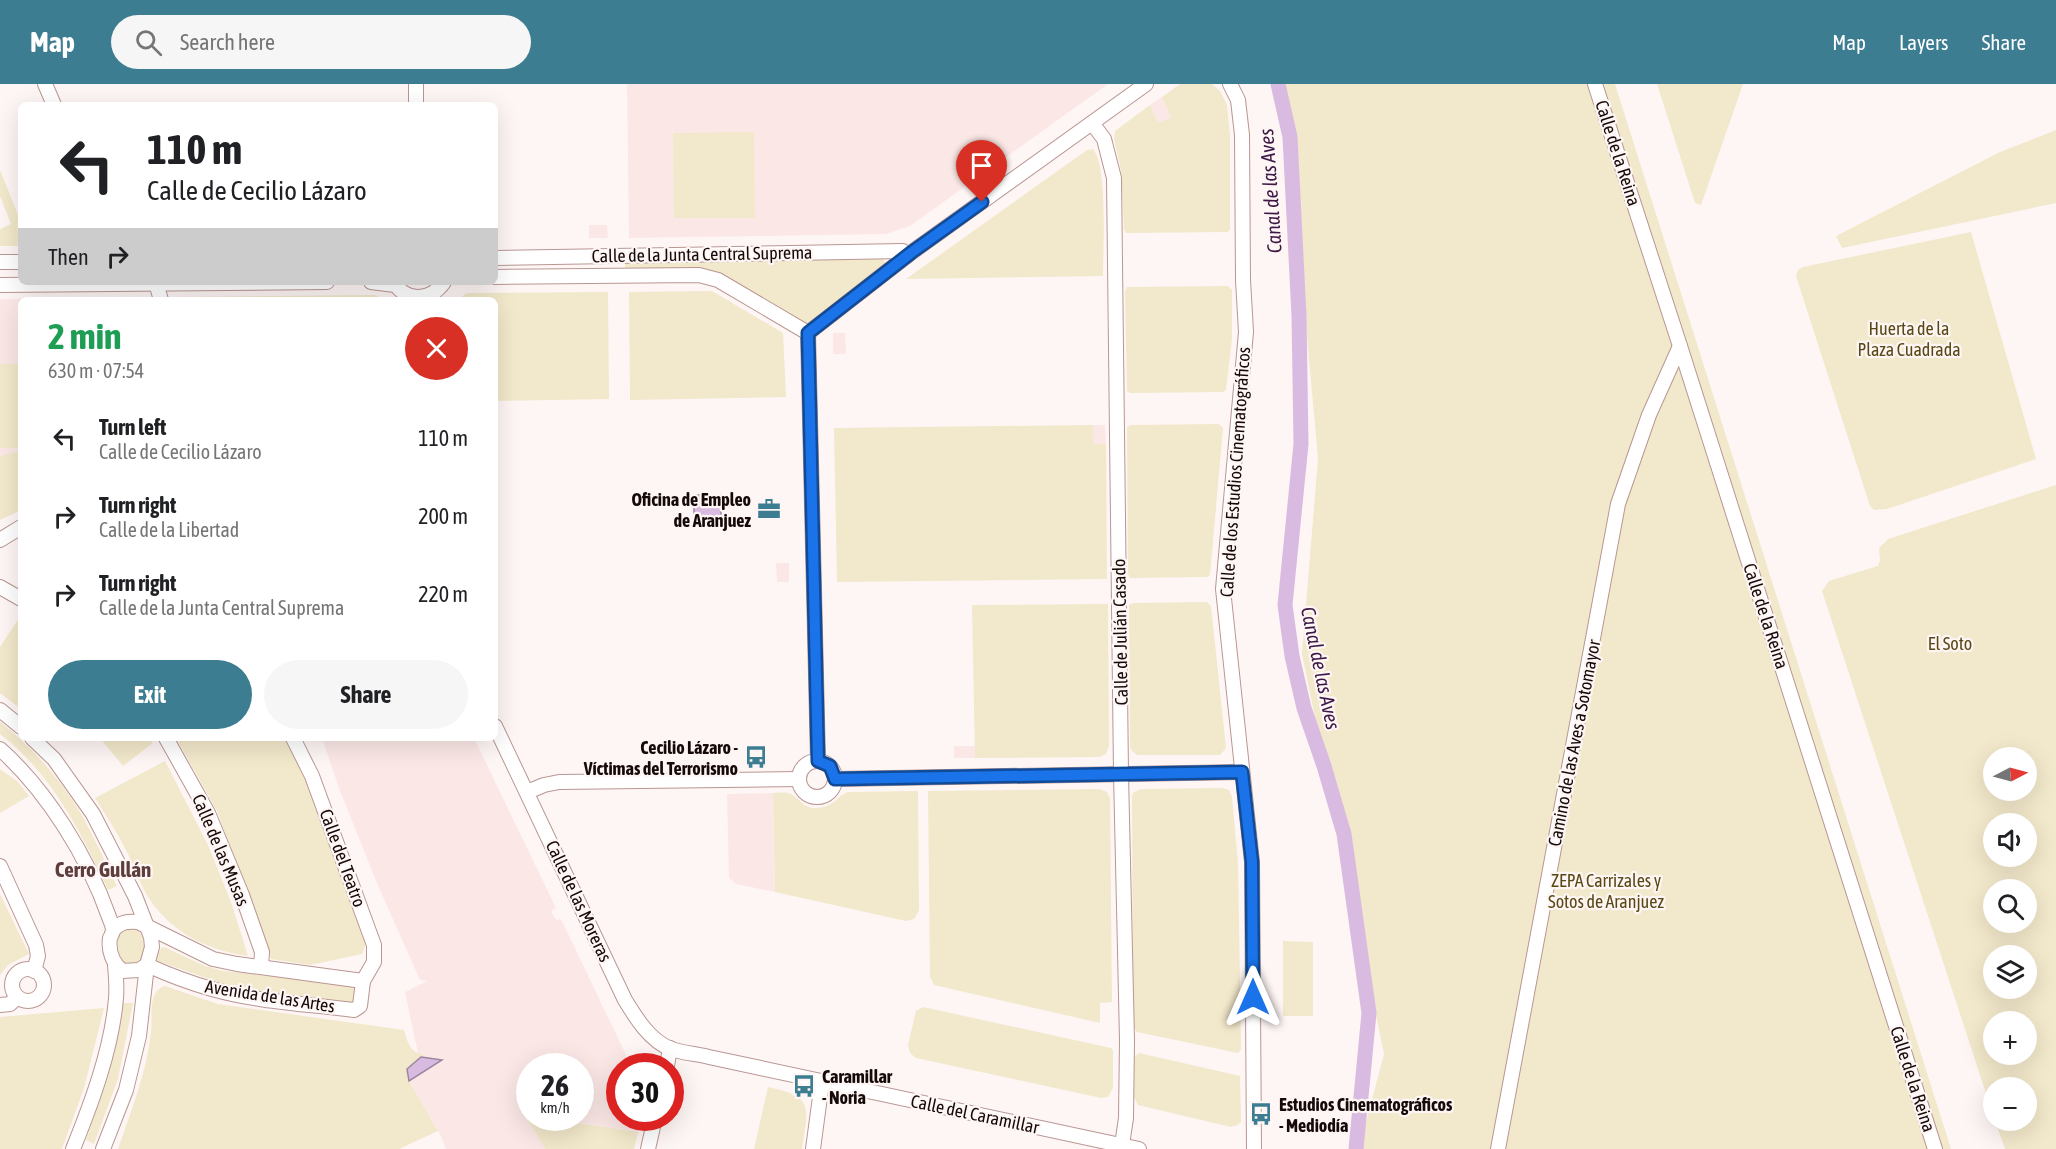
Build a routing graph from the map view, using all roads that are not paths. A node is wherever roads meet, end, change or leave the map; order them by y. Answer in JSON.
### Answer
{"nodes":[{"id":1,"x":45,"y":84,"type":"edge"},
{"id":2,"x":416,"y":84,"type":"edge"},
{"id":3,"x":1146,"y":84,"type":"edge"},
{"id":4,"x":1230,"y":84,"type":"edge"},
{"id":5,"x":1595,"y":84,"type":"edge"},
{"id":6,"x":53,"y":102,"type":"edge"},
{"id":7,"x":416,"y":102,"type":"edge"},
{"id":8,"x":1092,"y":123,"type":"junction"},
{"id":9,"x":907,"y":256,"type":"junction"},
{"id":10,"x":498,"y":258,"type":"edge"},
{"id":11,"x":0,"y":262,"type":"edge"},
{"id":12,"x":18,"y":262,"type":"edge"},
{"id":13,"x":498,"y":278,"type":"edge"},
{"id":14,"x":0,"y":285,"type":"edge"},
{"id":15,"x":18,"y":285,"type":"edge"},
{"id":16,"x":396,"y":285,"type":"edge"},
{"id":17,"x":441,"y":285,"type":"edge"},
{"id":18,"x":413,"y":297,"type":"edge"},
{"id":19,"x":424,"y":297,"type":"edge"},
{"id":20,"x":808,"y":333,"type":"junction"},
{"id":21,"x":1680,"y":346,"type":"junction"},
{"id":22,"x":18,"y":529,"type":"edge"},
{"id":23,"x":0,"y":540,"type":"edge"},
{"id":24,"x":0,"y":587,"type":"edge"},
{"id":25,"x":18,"y":597,"type":"edge"},
{"id":26,"x":0,"y":710,"type":"edge"},
{"id":27,"x":18,"y":725,"type":"edge"},
{"id":28,"x":498,"y":732,"type":"edge"},
{"id":29,"x":35,"y":741,"type":"edge"},
{"id":30,"x":168,"y":741,"type":"edge"},
{"id":31,"x":294,"y":741,"type":"edge"},
{"id":32,"x":0,"y":749,"type":"edge"},
{"id":33,"x":818,"y":761,"type":"junction"},
{"id":34,"x":1242,"y":772,"type":"junction"},
{"id":35,"x":1121,"y":774,"type":"junction"},
{"id":36,"x":799,"y":779,"type":"junction"},
{"id":37,"x":835,"y":779,"type":"junction"},
{"id":38,"x":527,"y":792,"type":"junction"},
{"id":39,"x":0,"y":866,"type":"edge"},
{"id":40,"x":147,"y":927,"type":"junction"},
{"id":41,"x":113,"y":930,"type":"junction"},
{"id":42,"x":115,"y":965,"type":"junction"},
{"id":43,"x":147,"y":965,"type":"junction"},
{"id":44,"x":261,"y":967,"type":"junction"},
{"id":45,"x":34,"y":971,"type":"junction"},
{"id":46,"x":363,"y":981,"type":"junction"},
{"id":47,"x":17,"y":997,"type":"junction"},
{"id":48,"x":0,"y":1005,"type":"edge"},
{"id":49,"x":670,"y":1048,"type":"junction"},
{"id":50,"x":669,"y":1053,"type":"edge"},
{"id":51,"x":822,"y":1082,"type":"junction"},
{"id":52,"x":653,"y":1131,"type":"edge"},
{"id":53,"x":1122,"y":1145,"type":"junction"},
{"id":54,"x":73,"y":1149,"type":"edge"},
{"id":55,"x":104,"y":1149,"type":"edge"},
{"id":56,"x":648,"y":1149,"type":"edge"},
{"id":57,"x":813,"y":1149,"type":"edge"},
{"id":58,"x":1139,"y":1149,"type":"edge"},
{"id":59,"x":1254,"y":1149,"type":"edge"},
{"id":60,"x":1498,"y":1149,"type":"edge"},
{"id":61,"x":1935,"y":1149,"type":"edge"}],
"edges":[{"from":1,"to":6,"type":"street"},
{"from":2,"to":7,"type":"street"},
{"from":3,"to":8,"type":"street"},
{"from":4,"to":34,"type":"street","name":"Calle de los Estudios Cinematográficos"},
{"from":5,"to":21,"type":"street","name":"Calle de la Reina"},
{"from":8,"to":9,"type":"street"},
{"from":8,"to":35,"type":"street","name":"Calle de Julián Casado"},
{"from":9,"to":10,"type":"street","name":"Calle de la Junta Central Suprema"},
{"from":9,"to":20,"type":"street"},
{"from":11,"to":12,"type":"street"},
{"from":13,"to":20,"type":"street","name":"Calle de la Junta Central Suprema"},
{"from":14,"to":15,"type":"street"},
{"from":16,"to":18,"type":"street"},
{"from":17,"to":19,"type":"street"},
{"from":20,"to":33,"type":"street"},
{"from":21,"to":60,"type":"street","name":"Camino de las Aves a Sotomayor"},
{"from":21,"to":61,"type":"street","name":"Calle de la Reina"},
{"from":22,"to":23,"type":"street"},
{"from":24,"to":25,"type":"street"},
{"from":26,"to":27,"type":"street"},
{"from":28,"to":38,"type":"street","name":"Calle de las Moreras"},
{"from":29,"to":40,"type":"street"},
{"from":30,"to":44,"type":"street","name":"Calle de las Musas"},
{"from":31,"to":46,"type":"street","name":"Calle del Teatro"},
{"from":32,"to":41,"type":"street"},
{"from":33,"to":36,"type":"street"},
{"from":33,"to":37,"type":"street"},
{"from":34,"to":35,"type":"street"},
{"from":34,"to":59,"type":"street","name":"Calle de los Estudios Cinematográficos"},
{"from":35,"to":37,"type":"street"},
{"from":35,"to":53,"type":"street","name":"Calle de Julián Casado"},
{"from":36,"to":37,"type":"street"},
{"from":36,"to":38,"type":"street"},
{"from":38,"to":49,"type":"street","name":"Calle de las Moreras"},
{"from":39,"to":45,"type":"street"},
{"from":40,"to":41,"type":"street","name":"Avenida de las Artes"},
{"from":40,"to":43,"type":"street"},
{"from":40,"to":44,"type":"street","name":"Avenida de las Artes"},
{"from":41,"to":42,"type":"street"},
{"from":42,"to":43,"type":"street"},
{"from":42,"to":54,"type":"street"},
{"from":43,"to":46,"type":"street","name":"Avenida de las Artes"},
{"from":43,"to":55,"type":"street"},
{"from":44,"to":46,"type":"street","name":"Avenida de las Artes"},
{"from":45,"to":47,"type":"street"},
{"from":45,"to":47,"type":"street"},
{"from":47,"to":48,"type":"street"},
{"from":49,"to":50,"type":"street"},
{"from":49,"to":51,"type":"street","name":"Calle del Caramillar"},
{"from":51,"to":53,"type":"street","name":"Calle del Caramillar"},
{"from":51,"to":57,"type":"street"},
{"from":52,"to":56,"type":"street"},
{"from":53,"to":58,"type":"street","name":"Calle del Caramillar"}]}
